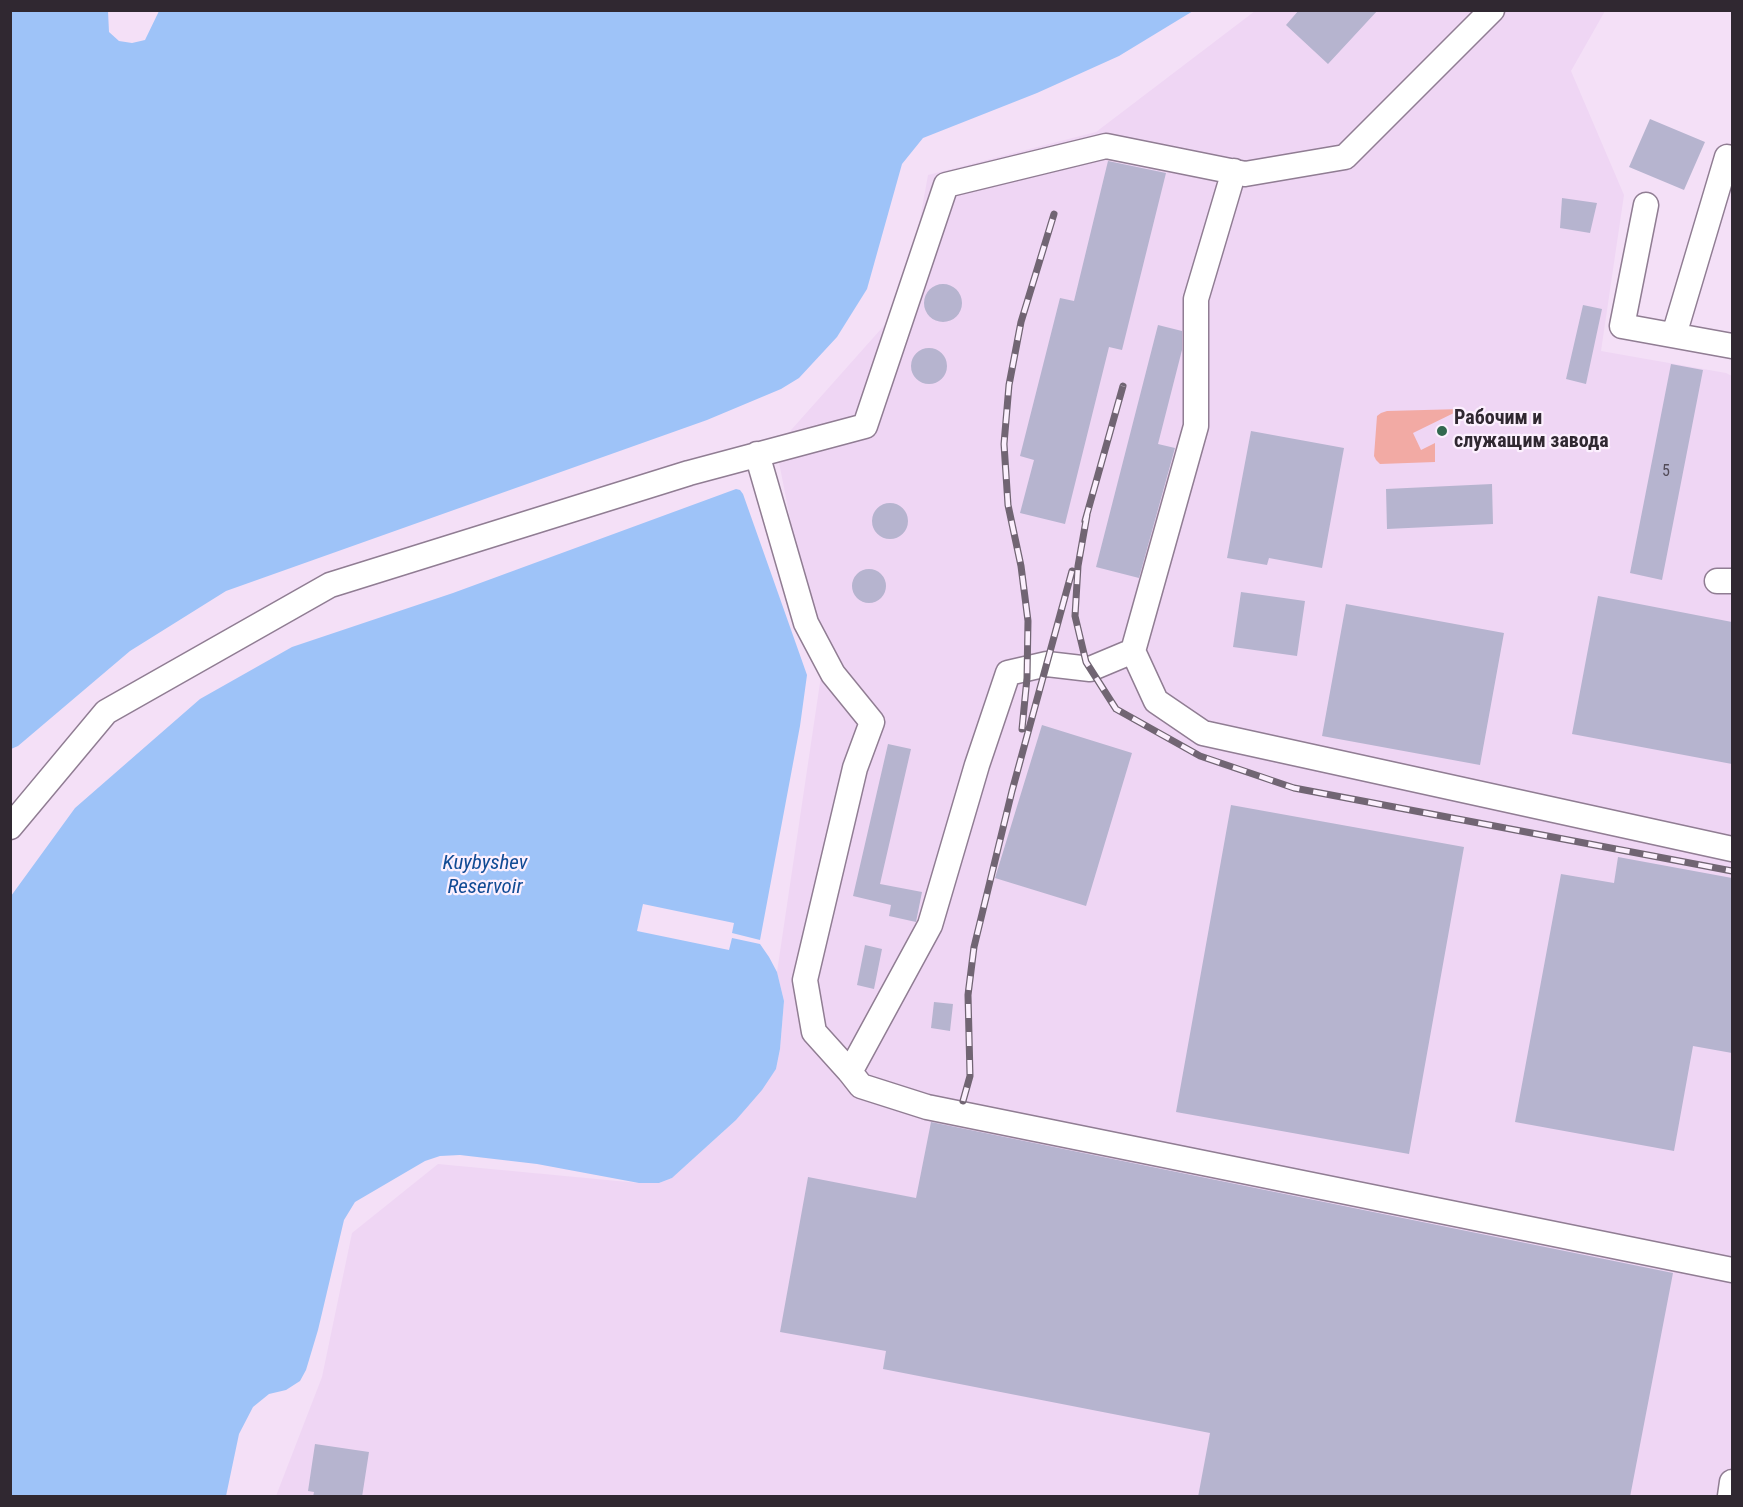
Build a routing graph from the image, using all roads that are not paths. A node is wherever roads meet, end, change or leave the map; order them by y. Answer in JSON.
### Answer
{"nodes":[{"id":1,"x":1492,"y":10,"type":"edge"},
{"id":2,"x":1727,"y":157,"type":"dead end"},
{"id":3,"x":1234,"y":171,"type":"junction"},
{"id":4,"x":1646,"y":205,"type":"dead end"},
{"id":5,"x":1674,"y":335,"type":"junction"},
{"id":6,"x":1732,"y":346,"type":"edge"},
{"id":7,"x":757,"y":454,"type":"junction"},
{"id":8,"x":1133,"y":651,"type":"junction"},
{"id":9,"x":10,"y":827,"type":"edge"},
{"id":10,"x":1732,"y":849,"type":"edge"},
{"id":11,"x":850,"y":1072,"type":"junction"},
{"id":12,"x":1732,"y":1270,"type":"edge"},
{"id":13,"x":1732,"y":1482,"type":"edge"},
{"id":14,"x":1730,"y":1497,"type":"edge"}],
"edges":[{"from":1,"to":3,"type":"lane"},
{"from":2,"to":5,"type":"lane"},
{"from":3,"to":7,"type":"lane"},
{"from":3,"to":8,"type":"lane"},
{"from":4,"to":5,"type":"lane"},
{"from":5,"to":6,"type":"lane"},
{"from":7,"to":9,"type":"lane"},
{"from":7,"to":11,"type":"lane"},
{"from":8,"to":10,"type":"lane"},
{"from":8,"to":11,"type":"lane"},
{"from":11,"to":12,"type":"lane"},
{"from":13,"to":14,"type":"lane"}]}
